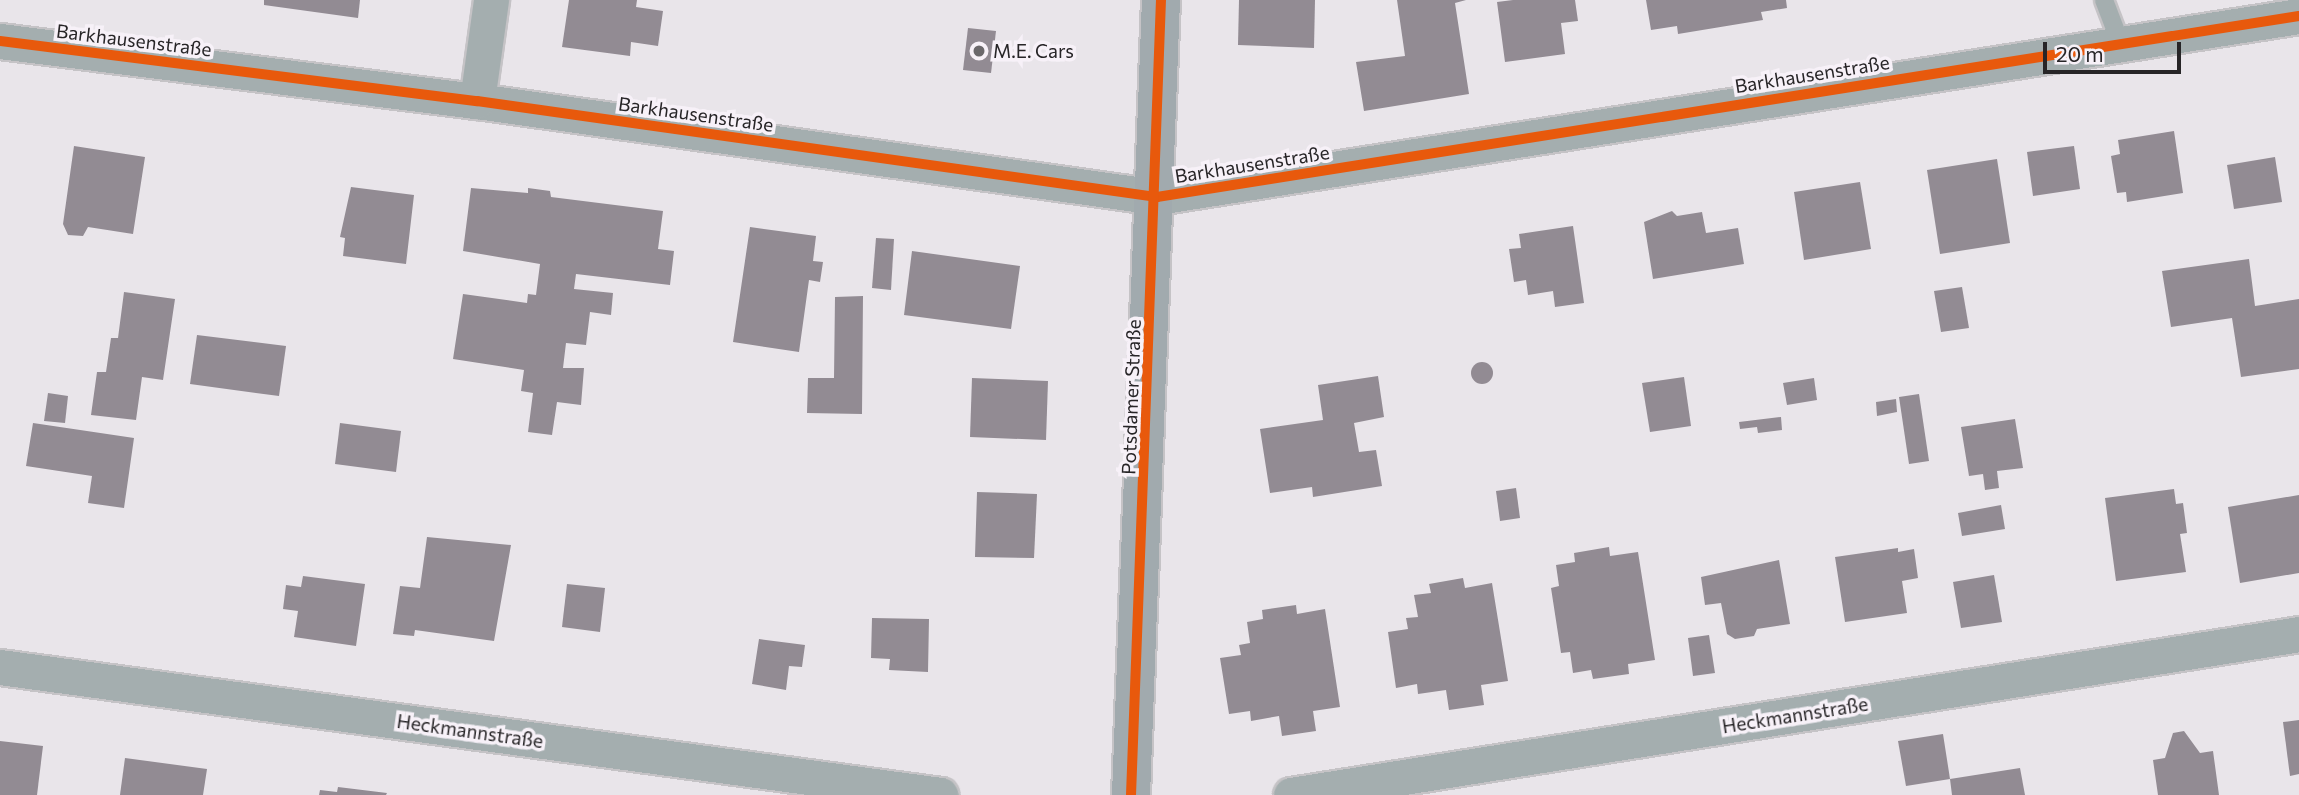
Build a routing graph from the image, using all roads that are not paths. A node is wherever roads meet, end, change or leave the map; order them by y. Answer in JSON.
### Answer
{"nodes":[{"id":1,"x":491,"y":0,"type":"edge"},
{"id":2,"x":1161,"y":0,"type":"edge"},
{"id":3,"x":2104,"y":0,"type":"edge"},
{"id":4,"x":2299,"y":16,"type":"edge"},
{"id":5,"x":0,"y":41,"type":"edge"},
{"id":6,"x":2120,"y":42,"type":"junction"},
{"id":7,"x":477,"y":101,"type":"junction"},
{"id":8,"x":1157,"y":197,"type":"junction"},
{"id":9,"x":2299,"y":634,"type":"edge"},
{"id":10,"x":0,"y":667,"type":"edge"},
{"id":11,"x":940,"y":795,"type":"edge"},
{"id":12,"x":1131,"y":795,"type":"edge"},
{"id":13,"x":1292,"y":795,"type":"edge"}],
"edges":[{"from":1,"to":7,"type":"street"},
{"from":2,"to":8,"type":"street","name":"Potsdamer Straße"},
{"from":3,"to":6,"type":"lane"},
{"from":4,"to":6,"type":"street","name":"Barkhausenstraße"},
{"from":5,"to":7,"type":"street","name":"Barkhausenstraße"},
{"from":6,"to":8,"type":"street","name":"Barkhausenstraße"},
{"from":7,"to":8,"type":"street","name":"Barkhausenstraße"},
{"from":8,"to":12,"type":"street","name":"Potsdamer Straße"},
{"from":9,"to":13,"type":"street","name":"Heckmannstraße"},
{"from":10,"to":11,"type":"street","name":"Heckmannstraße"}]}
